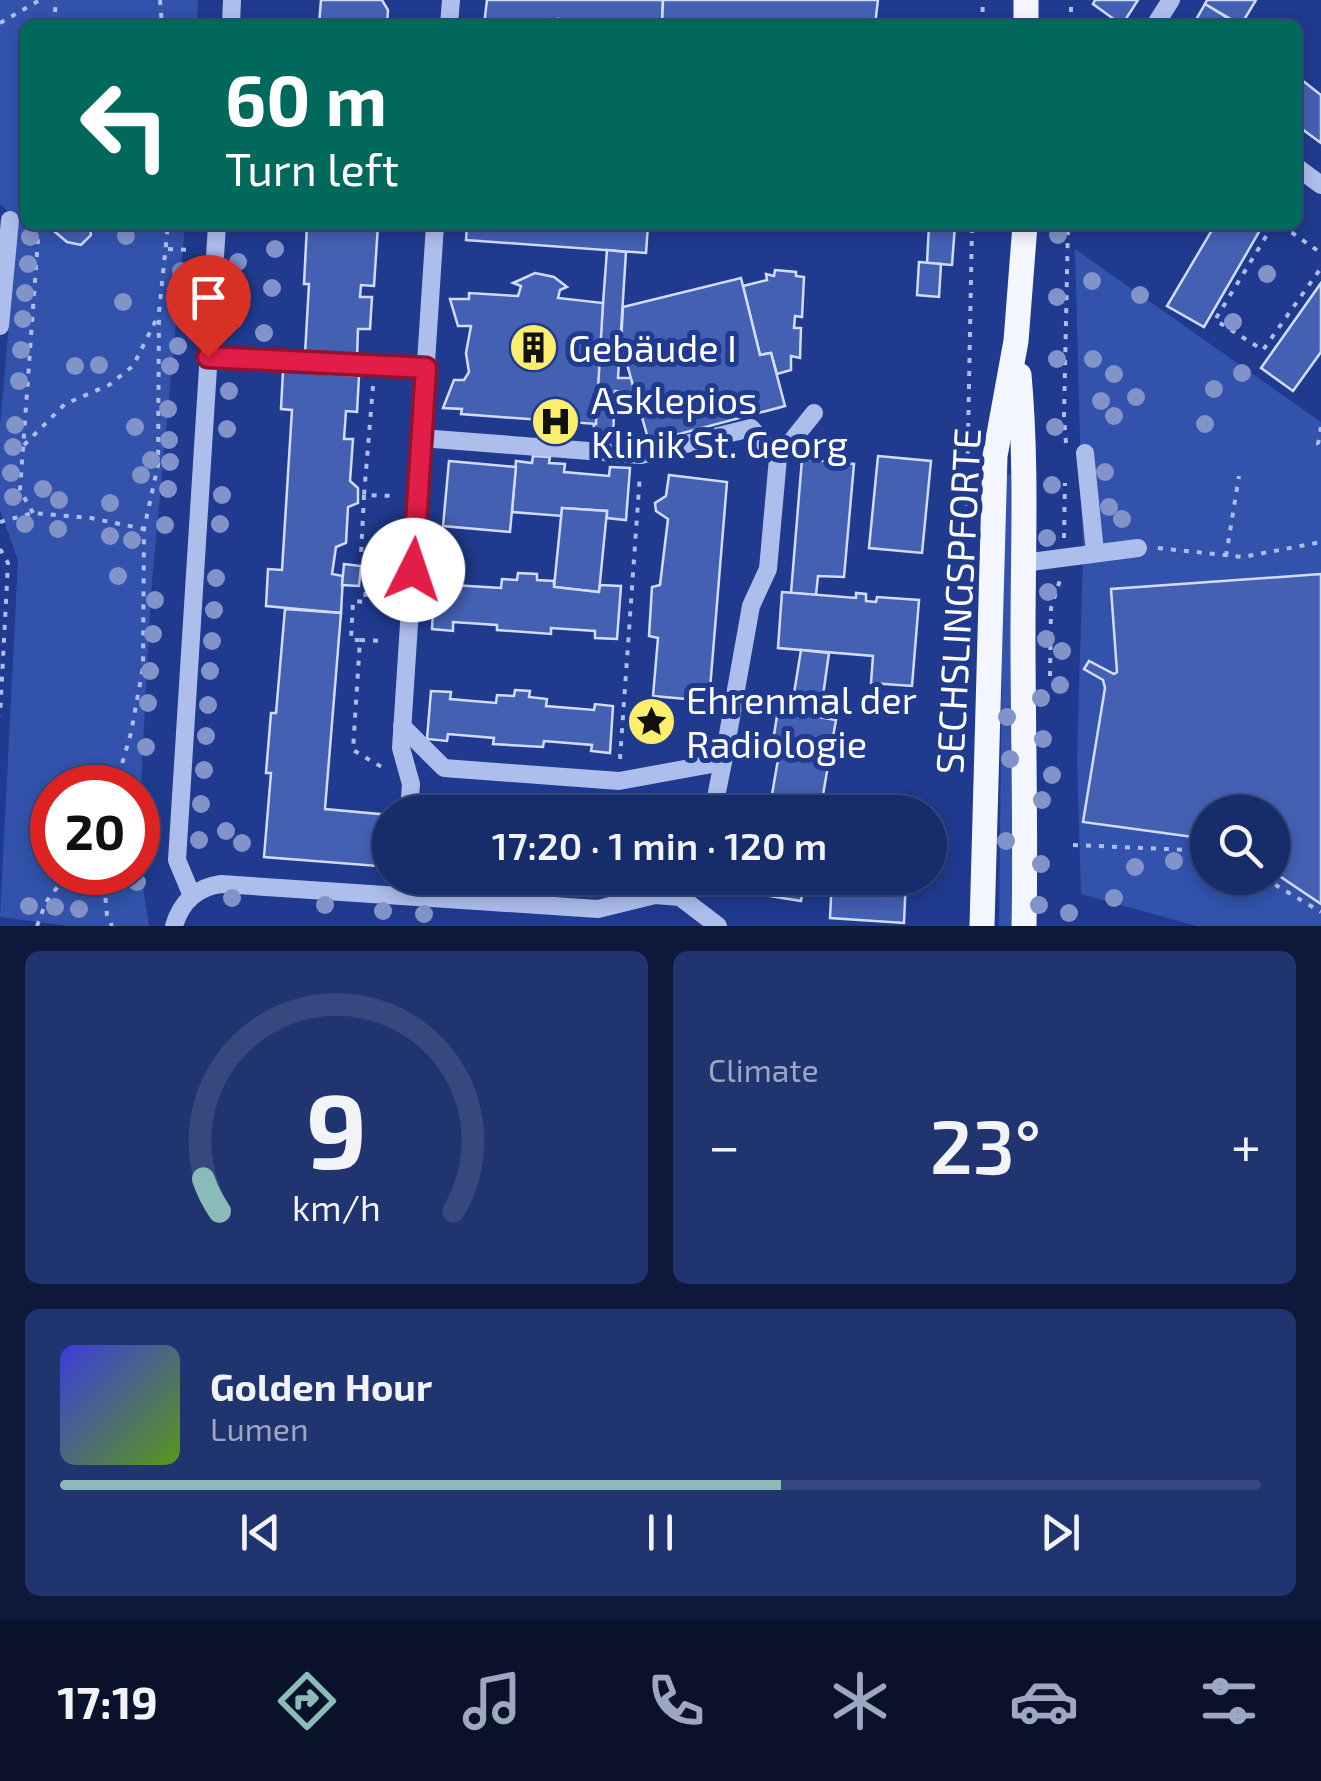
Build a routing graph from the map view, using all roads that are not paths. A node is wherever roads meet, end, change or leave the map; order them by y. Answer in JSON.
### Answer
{"nodes":[{"id":1,"x":10,"y":220,"type":"dead end"},
{"id":2,"x":217,"y":230,"type":"edge"},
{"id":3,"x":435,"y":230,"type":"edge"},
{"id":4,"x":1025,"y":230,"type":"edge"},
{"id":5,"x":0,"y":326,"type":"edge"},
{"id":6,"x":1016,"y":340,"type":"junction"},
{"id":7,"x":208,"y":357,"type":"junction"},
{"id":8,"x":426,"y":368,"type":"junction"},
{"id":9,"x":814,"y":414,"type":"dead end"},
{"id":10,"x":422,"y":438,"type":"junction"},
{"id":11,"x":1075,"y":454,"type":"road end"},
{"id":12,"x":778,"y":458,"type":"junction"},
{"id":13,"x":1138,"y":548,"type":"road end"},
{"id":14,"x":1096,"y":552,"type":"junction"},
{"id":15,"x":1023,"y":563,"type":"junction"},
{"id":16,"x":402,"y":726,"type":"junction"},
{"id":17,"x":723,"y":762,"type":"junction"},
{"id":18,"x":410,"y":795,"type":"edge"},
{"id":19,"x":716,"y":795,"type":"edge"},
{"id":20,"x":372,"y":886,"type":"edge"},
{"id":21,"x":472,"y":895,"type":"edge"},
{"id":22,"x":192,"y":896,"type":"junction"},
{"id":23,"x":655,"y":896,"type":"joint"},
{"id":24,"x":174,"y":926,"type":"edge"},
{"id":25,"x":718,"y":926,"type":"edge"},
{"id":26,"x":982,"y":926,"type":"edge"},
{"id":27,"x":1024,"y":926,"type":"edge"}],
"edges":[{"from":1,"to":5,"type":"street"},
{"from":2,"to":7,"type":"street"},
{"from":3,"to":8,"type":"street"},
{"from":4,"to":6,"type":"main road","name":"SECHSLINGSPFORTE"},
{"from":6,"to":15,"type":"main road","name":"SECHSLINGSPFORTE"},
{"from":6,"to":26,"type":"main road","name":"SECHSLINGSPFORTE"},
{"from":7,"to":8,"type":"street"},
{"from":7,"to":22,"type":"street"},
{"from":8,"to":10,"type":"street"},
{"from":9,"to":12,"type":"street"},
{"from":10,"to":12,"type":"street"},
{"from":10,"to":16,"type":"street"},
{"from":11,"to":14,"type":"street"},
{"from":12,"to":17,"type":"street"},
{"from":13,"to":14,"type":"street"},
{"from":14,"to":15,"type":"street"},
{"from":15,"to":27,"type":"main road","name":"SECHSLINGSPFORTE"},
{"from":16,"to":17,"type":"street"},
{"from":16,"to":18,"type":"street"},
{"from":17,"to":19,"type":"street"},
{"from":20,"to":22,"type":"street"},
{"from":21,"to":23,"type":"street"},
{"from":22,"to":24,"type":"street"},
{"from":23,"to":25,"type":"street"}]}
